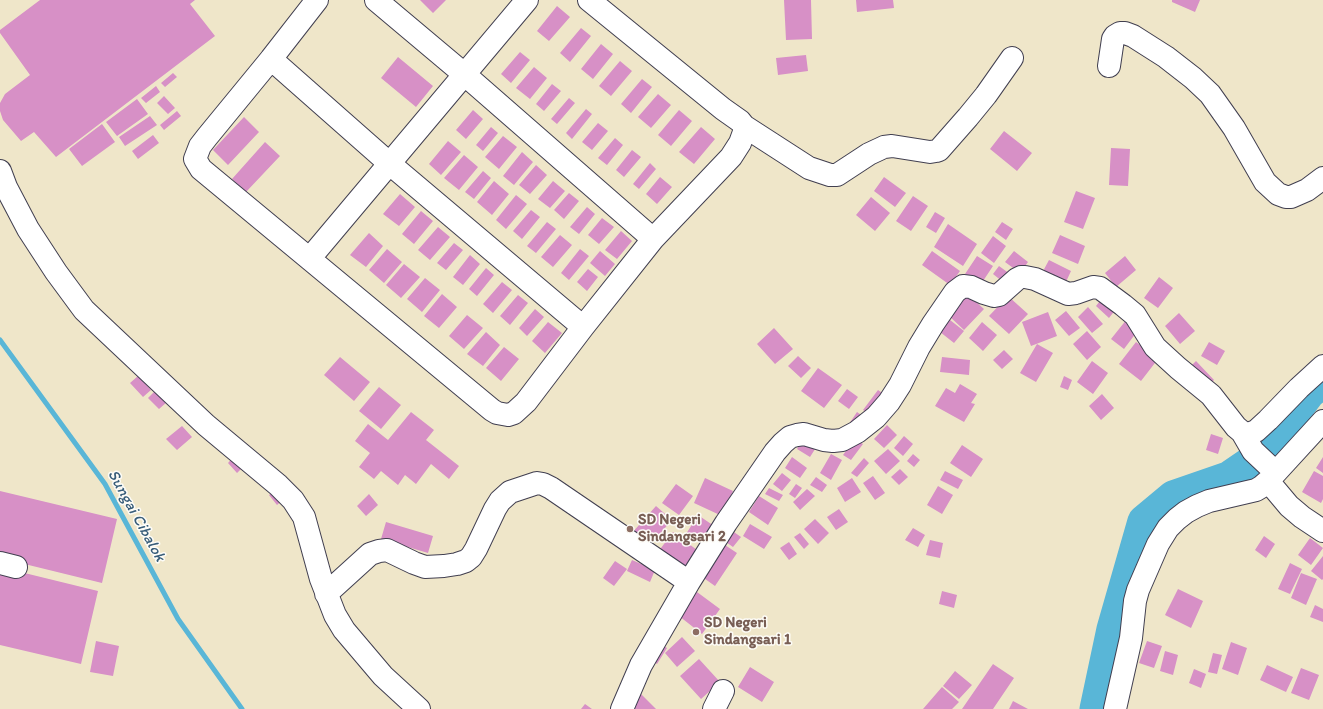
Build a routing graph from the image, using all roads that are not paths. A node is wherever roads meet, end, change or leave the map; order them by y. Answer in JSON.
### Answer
{"nodes":[{"id":1,"x":317,"y":0,"type":"edge"},
{"id":2,"x":376,"y":0,"type":"edge"},
{"id":3,"x":527,"y":0,"type":"edge"},
{"id":4,"x":589,"y":0,"type":"edge"},
{"id":5,"x":1012,"y":58,"type":"dead end"},
{"id":6,"x":271,"y":59,"type":"junction"},
{"id":7,"x":1109,"y":66,"type":"dead end"},
{"id":8,"x":464,"y":74,"type":"junction"},
{"id":9,"x":744,"y":126,"type":"junction"},
{"id":10,"x":390,"y":164,"type":"junction"},
{"id":11,"x":0,"y":171,"type":"edge"},
{"id":12,"x":1323,"y":178,"type":"edge"},
{"id":13,"x":653,"y":239,"type":"junction"},
{"id":14,"x":310,"y":258,"type":"junction"},
{"id":15,"x":583,"y":327,"type":"junction"},
{"id":16,"x":1323,"y":366,"type":"edge"},
{"id":17,"x":1323,"y":421,"type":"edge"},
{"id":18,"x":1242,"y":432,"type":"junction"},
{"id":19,"x":1271,"y":473,"type":"junction"},
{"id":20,"x":1323,"y":531,"type":"edge"},
{"id":21,"x":689,"y":582,"type":"junction"},
{"id":22,"x":326,"y":594,"type":"junction"},
{"id":23,"x":419,"y":709,"type":"edge"},
{"id":24,"x":622,"y":709,"type":"edge"},
{"id":25,"x":1116,"y":709,"type":"edge"}],
"edges":[{"from":1,"to":6,"type":"street"},
{"from":2,"to":8,"type":"street"},
{"from":3,"to":8,"type":"street"},
{"from":4,"to":9,"type":"street"},
{"from":5,"to":9,"type":"street"},
{"from":6,"to":10,"type":"street"},
{"from":6,"to":14,"type":"street"},
{"from":7,"to":12,"type":"street"},
{"from":8,"to":10,"type":"street"},
{"from":8,"to":13,"type":"street"},
{"from":9,"to":13,"type":"street"},
{"from":10,"to":14,"type":"street"},
{"from":10,"to":15,"type":"street"},
{"from":11,"to":22,"type":"street"},
{"from":13,"to":15,"type":"street"},
{"from":14,"to":15,"type":"street"},
{"from":16,"to":18,"type":"street"},
{"from":17,"to":19,"type":"street"},
{"from":18,"to":19,"type":"street"},
{"from":18,"to":21,"type":"street"},
{"from":19,"to":20,"type":"street"},
{"from":19,"to":25,"type":"street"},
{"from":21,"to":22,"type":"street"},
{"from":21,"to":24,"type":"street"},
{"from":22,"to":23,"type":"street"}]}
